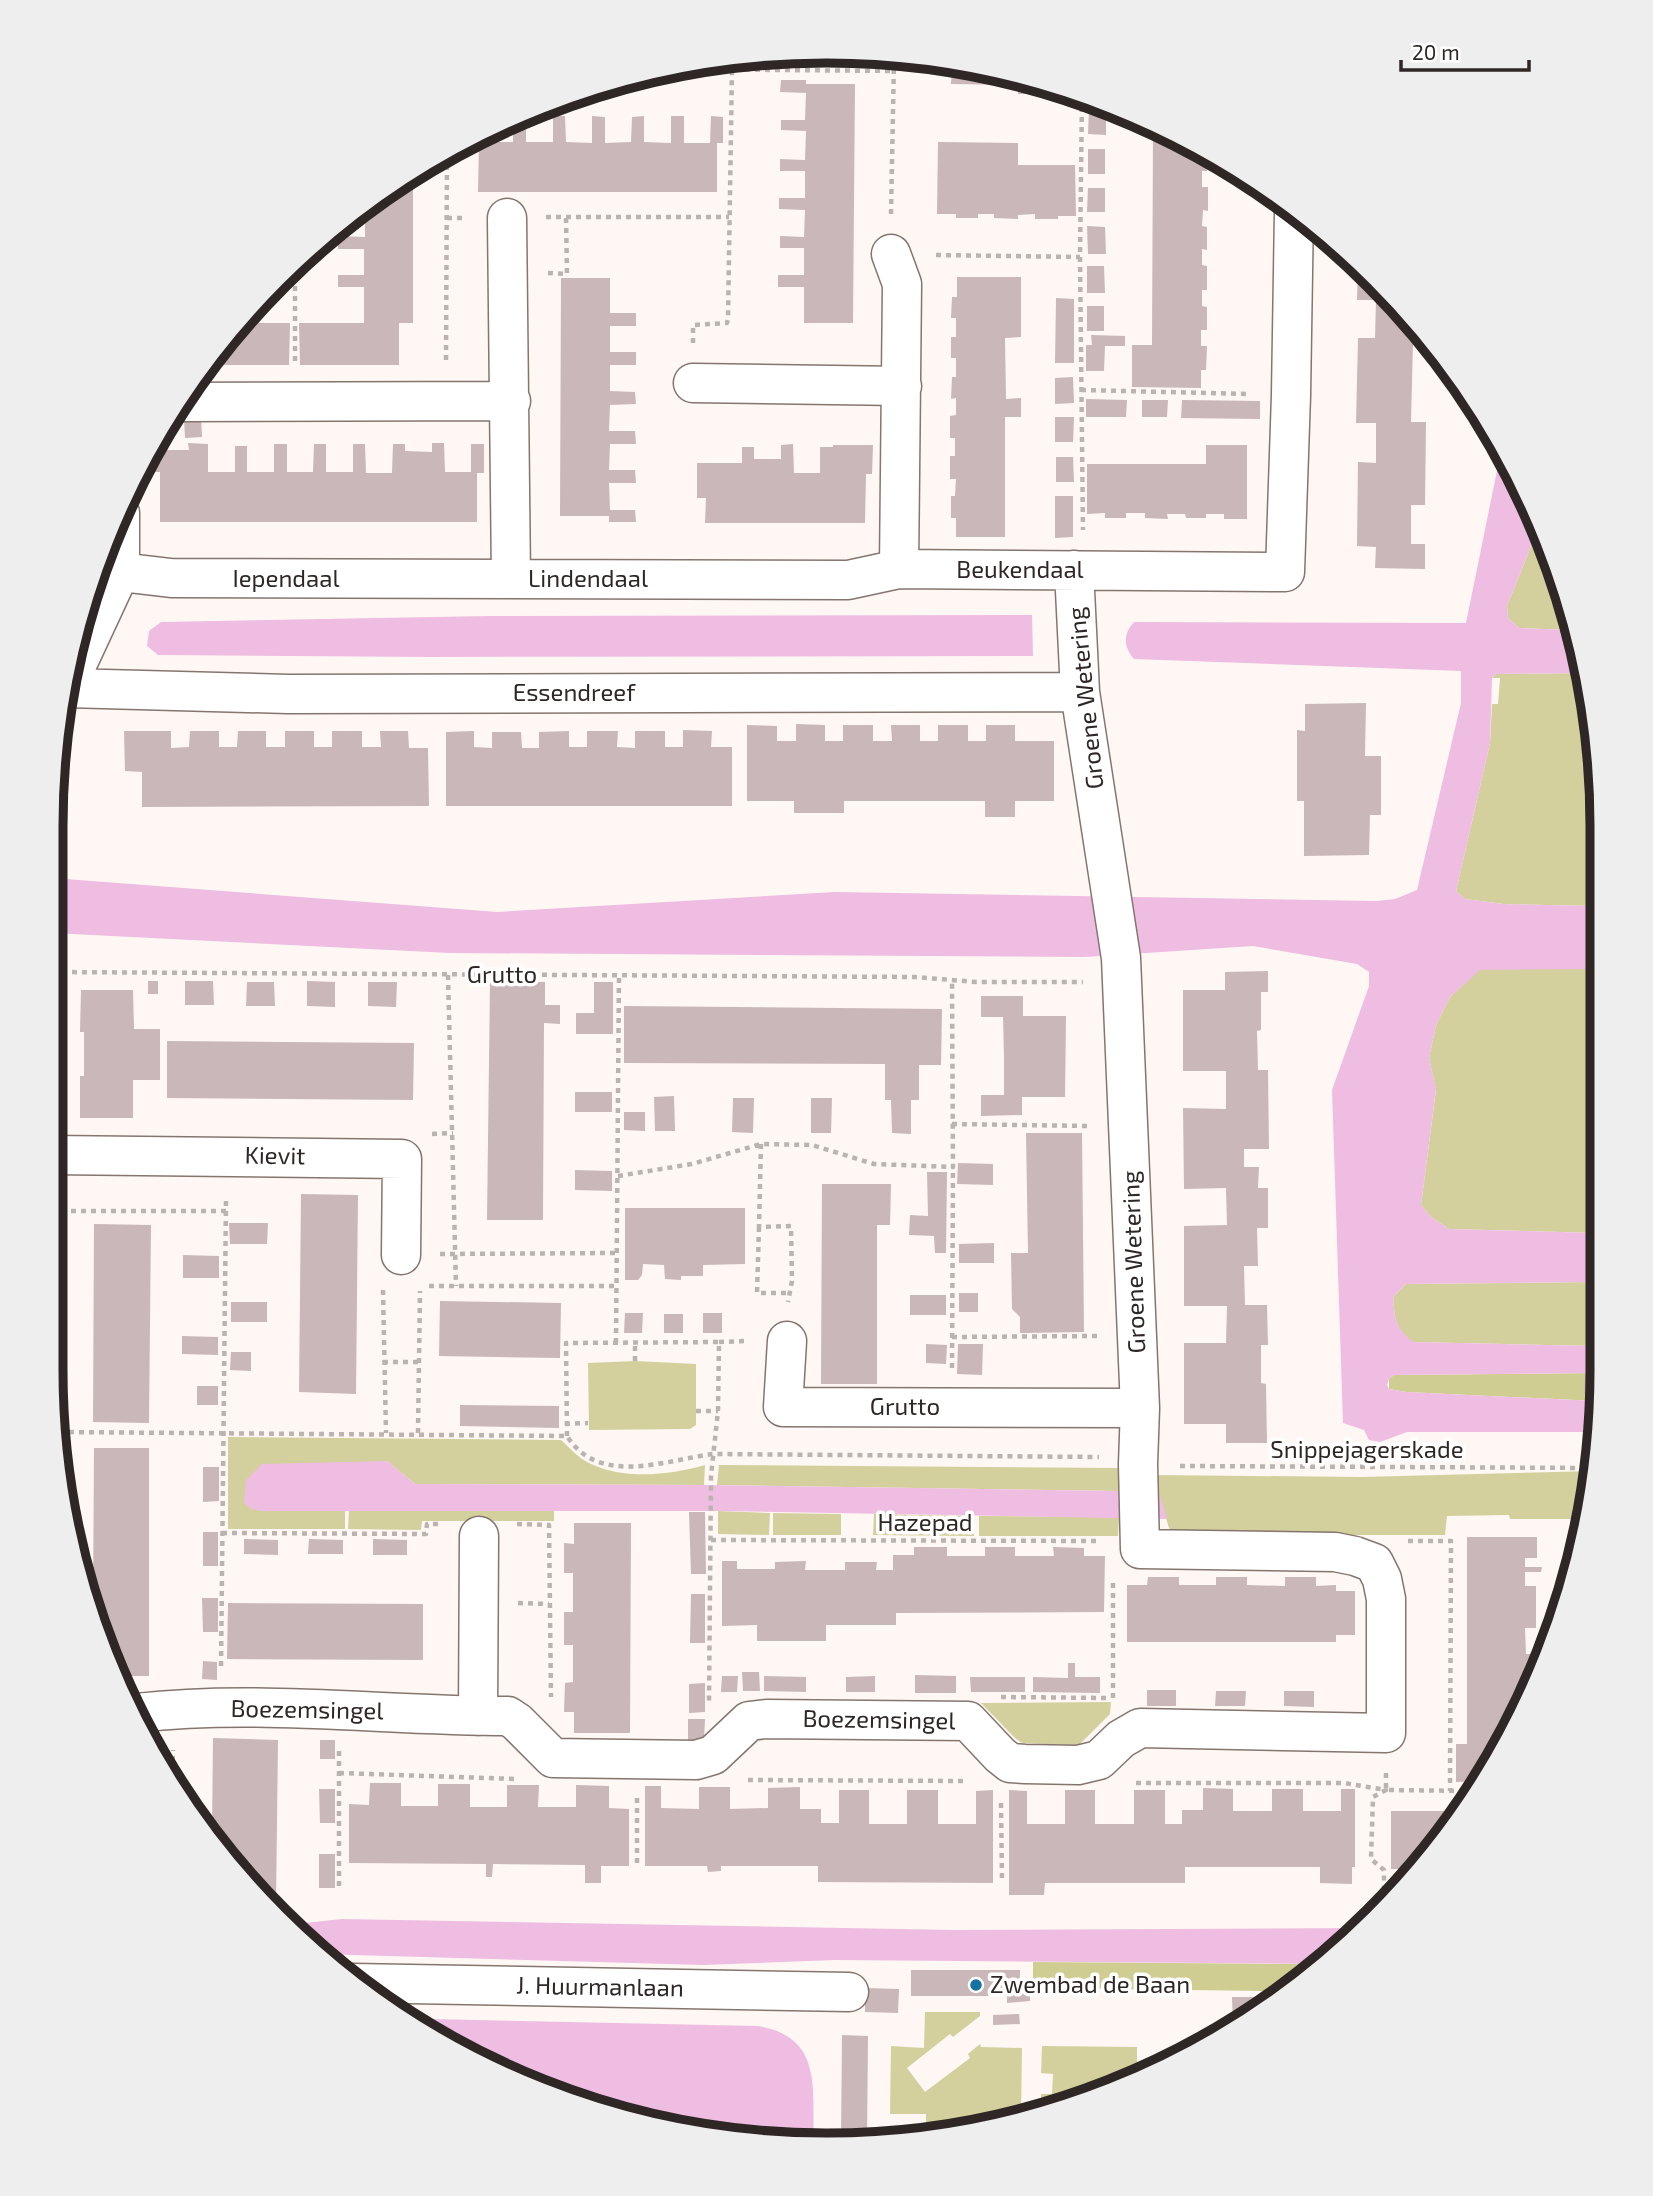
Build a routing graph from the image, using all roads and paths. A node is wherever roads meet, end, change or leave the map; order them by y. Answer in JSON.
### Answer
{"nodes":[{"id":1,"x":895,"y":67,"type":"edge"},
{"id":2,"x":732,"y":69,"type":"edge"},
{"id":3,"x":736,"y":69,"type":"edge"},
{"id":4,"x":895,"y":71,"type":"junction"},
{"id":5,"x":1082,"y":108,"type":"edge"},
{"id":6,"x":447,"y":164,"type":"edge"},
{"id":7,"x":729,"y":217,"type":"junction"},
{"id":8,"x":447,"y":218,"type":"junction"},
{"id":9,"x":507,"y":218,"type":"junction"},
{"id":10,"x":1294,"y":223,"type":"edge"},
{"id":11,"x":891,"y":254,"type":"junction"},
{"id":12,"x":1080,"y":257,"type":"junction"},
{"id":13,"x":295,"y":279,"type":"edge"},
{"id":14,"x":693,"y":383,"type":"joint"},
{"id":15,"x":902,"y":386,"type":"junction"},
{"id":16,"x":1081,"y":390,"type":"junction"},
{"id":17,"x":1291,"y":395,"type":"junction"},
{"id":18,"x":511,"y":401,"type":"junction"},
{"id":19,"x":192,"y":402,"type":"edge"},
{"id":20,"x":295,"y":403,"type":"junction"},
{"id":21,"x":447,"y":403,"type":"junction"},
{"id":22,"x":120,"y":536,"type":"edge"},
{"id":23,"x":899,"y":569,"type":"junction"},
{"id":24,"x":1079,"y":570,"type":"junction"},
{"id":25,"x":121,"y":572,"type":"junction"},
{"id":26,"x":511,"y":579,"type":"junction"},
{"id":27,"x":84,"y":650,"type":"edge"},
{"id":28,"x":76,"y":687,"type":"edge"},
{"id":29,"x":1080,"y":692,"type":"junction"},
{"id":30,"x":1122,"y":970,"type":"junction"},
{"id":31,"x":63,"y":972,"type":"edge"},
{"id":32,"x":448,"y":975,"type":"junction"},
{"id":33,"x":619,"y":975,"type":"junction"},
{"id":34,"x":951,"y":980,"type":"junction"},
{"id":35,"x":953,"y":1124,"type":"junction"},
{"id":36,"x":1128,"y":1127,"type":"junction"},
{"id":37,"x":761,"y":1144,"type":"junction"},
{"id":38,"x":63,"y":1155,"type":"edge"},
{"id":39,"x":226,"y":1155,"type":"junction"},
{"id":40,"x":953,"y":1167,"type":"junction"},
{"id":41,"x":618,"y":1176,"type":"junction"},
{"id":42,"x":63,"y":1211,"type":"edge"},
{"id":43,"x":226,"y":1211,"type":"junction"},
{"id":44,"x":759,"y":1227,"type":"junction"},
{"id":45,"x":617,"y":1253,"type":"junction"},
{"id":46,"x":455,"y":1254,"type":"junction"},
{"id":47,"x":410,"y":1270,"type":"junction"},
{"id":48,"x":456,"y":1286,"type":"junction"},
{"id":49,"x":616,"y":1286,"type":"junction"},
{"id":50,"x":790,"y":1293,"type":"junction"},
{"id":51,"x":1137,"y":1336,"type":"junction"},
{"id":52,"x":952,"y":1338,"type":"junction"},
{"id":53,"x":787,"y":1340,"type":"joint"},
{"id":54,"x":616,"y":1343,"type":"junction"},
{"id":55,"x":635,"y":1344,"type":"junction"},
{"id":56,"x":383,"y":1362,"type":"junction"},
{"id":57,"x":419,"y":1362,"type":"junction"},
{"id":58,"x":635,"y":1362,"type":"dead end"},
{"id":59,"x":951,"y":1407,"type":"junction"},
{"id":60,"x":1140,"y":1408,"type":"junction"},
{"id":61,"x":696,"y":1411,"type":"dead end"},
{"id":62,"x":718,"y":1411,"type":"junction"},
{"id":63,"x":588,"y":1423,"type":"dead end"},
{"id":64,"x":565,"y":1424,"type":"junction"},
{"id":65,"x":66,"y":1432,"type":"edge"},
{"id":66,"x":386,"y":1433,"type":"junction"},
{"id":67,"x":418,"y":1433,"type":"junction"},
{"id":68,"x":224,"y":1434,"type":"junction"},
{"id":69,"x":567,"y":1436,"type":"junction"},
{"id":70,"x":713,"y":1454,"type":"junction"},
{"id":71,"x":1138,"y":1461,"type":"junction"},
{"id":72,"x":1583,"y":1468,"type":"edge"},
{"id":73,"x":710,"y":1518,"type":"dead end"},
{"id":74,"x":479,"y":1536,"type":"dead end"},
{"id":75,"x":1140,"y":1536,"type":"junction"},
{"id":76,"x":710,"y":1540,"type":"dead end"},
{"id":77,"x":1374,"y":1563,"type":"junction"},
{"id":78,"x":1113,"y":1580,"type":"dead end"},
{"id":79,"x":1113,"y":1698,"type":"junction"},
{"id":80,"x":220,"y":1709,"type":"junction"},
{"id":81,"x":339,"y":1709,"type":"junction"},
{"id":82,"x":145,"y":1712,"type":"edge"},
{"id":83,"x":478,"y":1716,"type":"junction"},
{"id":84,"x":957,"y":1721,"type":"junction"},
{"id":85,"x":1140,"y":1728,"type":"junction"},
{"id":86,"x":1386,"y":1733,"type":"junction"},
{"id":87,"x":553,"y":1758,"type":"junction"},
{"id":88,"x":637,"y":1759,"type":"junction"},
{"id":89,"x":1099,"y":1760,"type":"junction"},
{"id":90,"x":339,"y":1773,"type":"junction"},
{"id":91,"x":1386,"y":1790,"type":"junction"},
{"id":92,"x":1450,"y":1791,"type":"junction"},
{"id":93,"x":1463,"y":1791,"type":"edge"},
{"id":94,"x":1001,"y":1794,"type":"dead end"},
{"id":95,"x":637,"y":1863,"type":"dead end"},
{"id":96,"x":1002,"y":1880,"type":"dead end"},
{"id":97,"x":339,"y":1886,"type":"dead end"},
{"id":98,"x":1384,"y":1890,"type":"edge"},
{"id":99,"x":374,"y":1983,"type":"edge"},
{"id":100,"x":849,"y":1992,"type":"dead end"}],
"edges":[{"from":1,"to":4,"type":"path"},
{"from":2,"to":7,"type":"path"},
{"from":3,"to":4,"type":"path"},
{"from":4,"to":11,"type":"path"},
{"from":5,"to":12,"type":"path"},
{"from":6,"to":8,"type":"path"},
{"from":7,"to":9,"type":"path"},
{"from":7,"to":14,"type":"path"},
{"from":8,"to":9,"type":"path"},
{"from":8,"to":21,"type":"path"},
{"from":9,"to":18,"type":"street","name":"Lindendaal"},
{"from":10,"to":17,"type":"street","name":"Beukendaal"},
{"from":11,"to":12,"type":"path"},
{"from":11,"to":15,"type":"street"},
{"from":12,"to":16,"type":"path"},
{"from":13,"to":20,"type":"path"},
{"from":14,"to":15,"type":"street"},
{"from":15,"to":23,"type":"street"},
{"from":16,"to":17,"type":"path"},
{"from":16,"to":24,"type":"path"},
{"from":17,"to":24,"type":"street","name":"Beukendaal"},
{"from":18,"to":21,"type":"street"},
{"from":18,"to":26,"type":"street","name":"Lindendaal"},
{"from":19,"to":20,"type":"street"},
{"from":20,"to":21,"type":"street"},
{"from":22,"to":25,"type":"street"},
{"from":23,"to":24,"type":"street","name":"Beukendaal"},
{"from":23,"to":26,"type":"street","name":"Lindendaal"},
{"from":24,"to":29,"type":"street","name":"Groene Wetering"},
{"from":25,"to":26,"type":"street","name":"Iependaal"},
{"from":25,"to":27,"type":"street"},
{"from":28,"to":29,"type":"street","name":"Essendreef"},
{"from":29,"to":30,"type":"street","name":"Groene Wetering"},
{"from":30,"to":34,"type":"path","name":"Grutto"},
{"from":30,"to":36,"type":"street","name":"Groene Wetering"},
{"from":31,"to":32,"type":"path","name":"Grutto"},
{"from":32,"to":33,"type":"path","name":"Grutto"},
{"from":32,"to":46,"type":"path"},
{"from":33,"to":34,"type":"path","name":"Grutto"},
{"from":33,"to":41,"type":"path"},
{"from":34,"to":35,"type":"path"},
{"from":35,"to":36,"type":"path"},
{"from":35,"to":40,"type":"path"},
{"from":36,"to":51,"type":"street","name":"Groene Wetering"},
{"from":37,"to":40,"type":"path"},
{"from":37,"to":41,"type":"path"},
{"from":37,"to":44,"type":"path"},
{"from":38,"to":39,"type":"street","name":"Kievit"},
{"from":39,"to":43,"type":"path"},
{"from":39,"to":47,"type":"street","name":"Kievit"},
{"from":40,"to":52,"type":"path"},
{"from":41,"to":45,"type":"path"},
{"from":42,"to":43,"type":"path"},
{"from":43,"to":68,"type":"path"},
{"from":44,"to":50,"type":"path"},
{"from":44,"to":50,"type":"path"},
{"from":45,"to":46,"type":"path"},
{"from":45,"to":49,"type":"path"},
{"from":46,"to":47,"type":"path"},
{"from":46,"to":48,"type":"path"},
{"from":47,"to":48,"type":"path"},
{"from":47,"to":56,"type":"path"},
{"from":47,"to":57,"type":"path"},
{"from":48,"to":49,"type":"path"},
{"from":49,"to":54,"type":"path"},
{"from":50,"to":53,"type":"path"},
{"from":51,"to":52,"type":"path"},
{"from":51,"to":60,"type":"street","name":"Groene Wetering"},
{"from":52,"to":59,"type":"path"},
{"from":53,"to":59,"type":"street","name":"Grutto"},
{"from":54,"to":55,"type":"path"},
{"from":54,"to":64,"type":"path"},
{"from":55,"to":58,"type":"path"},
{"from":55,"to":62,"type":"path"},
{"from":56,"to":57,"type":"path"},
{"from":56,"to":66,"type":"path"},
{"from":57,"to":67,"type":"path"},
{"from":59,"to":60,"type":"street","name":"Grutto"},
{"from":60,"to":71,"type":"street","name":"Groene Wetering"},
{"from":61,"to":62,"type":"path"},
{"from":62,"to":70,"type":"path"},
{"from":63,"to":64,"type":"path"},
{"from":64,"to":69,"type":"path"},
{"from":65,"to":68,"type":"path"},
{"from":66,"to":67,"type":"path"},
{"from":66,"to":68,"type":"path"},
{"from":67,"to":69,"type":"path"},
{"from":68,"to":80,"type":"path"},
{"from":69,"to":70,"type":"path","name":"Snippejagerskade"},
{"from":70,"to":71,"type":"path","name":"Snippejagerskade"},
{"from":70,"to":73,"type":"path"},
{"from":71,"to":72,"type":"path","name":"Snippejagerskade"},
{"from":71,"to":75,"type":"street","name":"Groene Wetering"},
{"from":74,"to":83,"type":"street"},
{"from":75,"to":76,"type":"path","name":"Hazepad"},
{"from":75,"to":77,"type":"street"},
{"from":77,"to":86,"type":"street"},
{"from":77,"to":92,"type":"path"},
{"from":78,"to":79,"type":"path"},
{"from":79,"to":84,"type":"path"},
{"from":79,"to":85,"type":"path"},
{"from":80,"to":81,"type":"street","name":"Boezemsingel"},
{"from":80,"to":82,"type":"street","name":"Boezemsingel"},
{"from":81,"to":83,"type":"street","name":"Boezemsingel"},
{"from":81,"to":90,"type":"path"},
{"from":83,"to":87,"type":"street","name":"Boezemsingel"},
{"from":84,"to":88,"type":"street","name":"Boezemsingel"},
{"from":84,"to":89,"type":"street","name":"Boezemsingel"},
{"from":85,"to":86,"type":"street"},
{"from":85,"to":89,"type":"street"},
{"from":86,"to":91,"type":"path"},
{"from":87,"to":88,"type":"street","name":"Boezemsingel"},
{"from":87,"to":90,"type":"path"},
{"from":88,"to":95,"type":"path"},
{"from":89,"to":91,"type":"path"},
{"from":90,"to":97,"type":"path"},
{"from":91,"to":92,"type":"path"},
{"from":91,"to":98,"type":"path"},
{"from":92,"to":93,"type":"path"},
{"from":94,"to":96,"type":"path"},
{"from":99,"to":100,"type":"street","name":"J. Huurmanlaan"}]}
